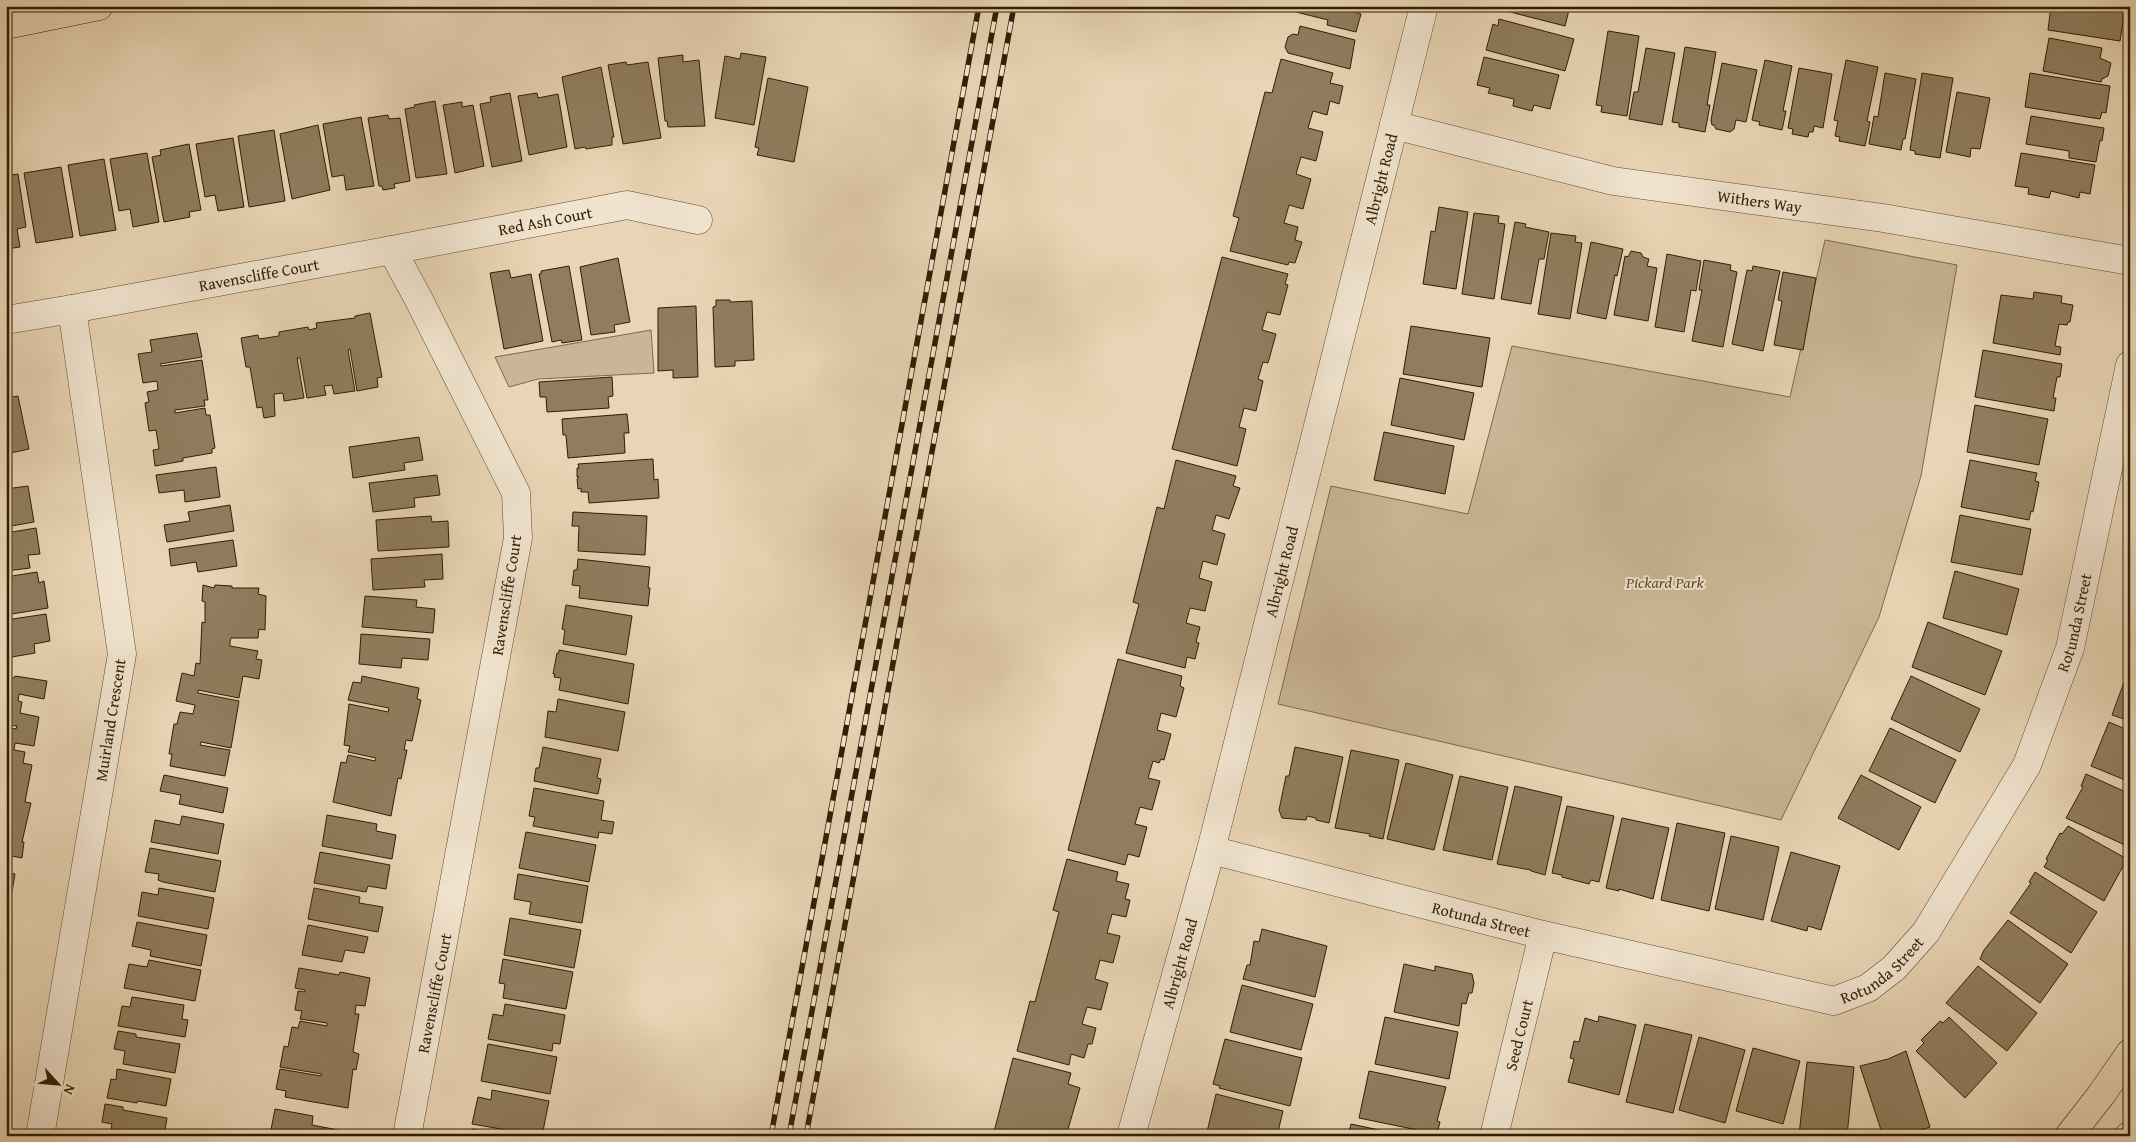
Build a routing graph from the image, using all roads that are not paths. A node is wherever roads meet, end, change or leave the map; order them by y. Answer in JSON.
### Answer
{"nodes":[{"id":1,"x":99,"y":6,"type":"edge"},
{"id":2,"x":1424,"y":6,"type":"edge"},
{"id":3,"x":6,"y":25,"type":"edge"},
{"id":4,"x":1394,"y":125,"type":"junction"},
{"id":5,"x":698,"y":220,"type":"dead end"},
{"id":6,"x":392,"y":250,"type":"junction"},
{"id":7,"x":2130,"y":261,"type":"edge"},
{"id":8,"x":72,"y":309,"type":"junction"},
{"id":9,"x":6,"y":320,"type":"edge"},
{"id":10,"x":2130,"y":365,"type":"edge"},
{"id":11,"x":1211,"y":850,"type":"junction"},
{"id":12,"x":1543,"y":935,"type":"junction"},
{"id":13,"x":2130,"y":1053,"type":"edge"},
{"id":14,"x":40,"y":1136,"type":"edge"},
{"id":15,"x":407,"y":1136,"type":"edge"},
{"id":16,"x":1131,"y":1136,"type":"edge"},
{"id":17,"x":1494,"y":1136,"type":"edge"},
{"id":18,"x":2068,"y":1136,"type":"edge"}],
"edges":[{"from":1,"to":3,"type":"main road"},
{"from":2,"to":4,"type":"street","name":"Albright Road"},
{"from":4,"to":7,"type":"street","name":"Withers Way"},
{"from":4,"to":11,"type":"street","name":"Albright Road"},
{"from":5,"to":6,"type":"street","name":"Red Ash Court"},
{"from":6,"to":8,"type":"street","name":"Ravenscliffe Court"},
{"from":6,"to":15,"type":"street","name":"Ravenscliffe Court"},
{"from":8,"to":9,"type":"street"},
{"from":8,"to":14,"type":"street","name":"Muirland Crescent"},
{"from":10,"to":12,"type":"street","name":"Rotunda Street"},
{"from":11,"to":12,"type":"street","name":"Rotunda Street"},
{"from":11,"to":16,"type":"street","name":"Albright Road"},
{"from":12,"to":17,"type":"street","name":"Seed Court"},
{"from":13,"to":18,"type":"main road"}]}
